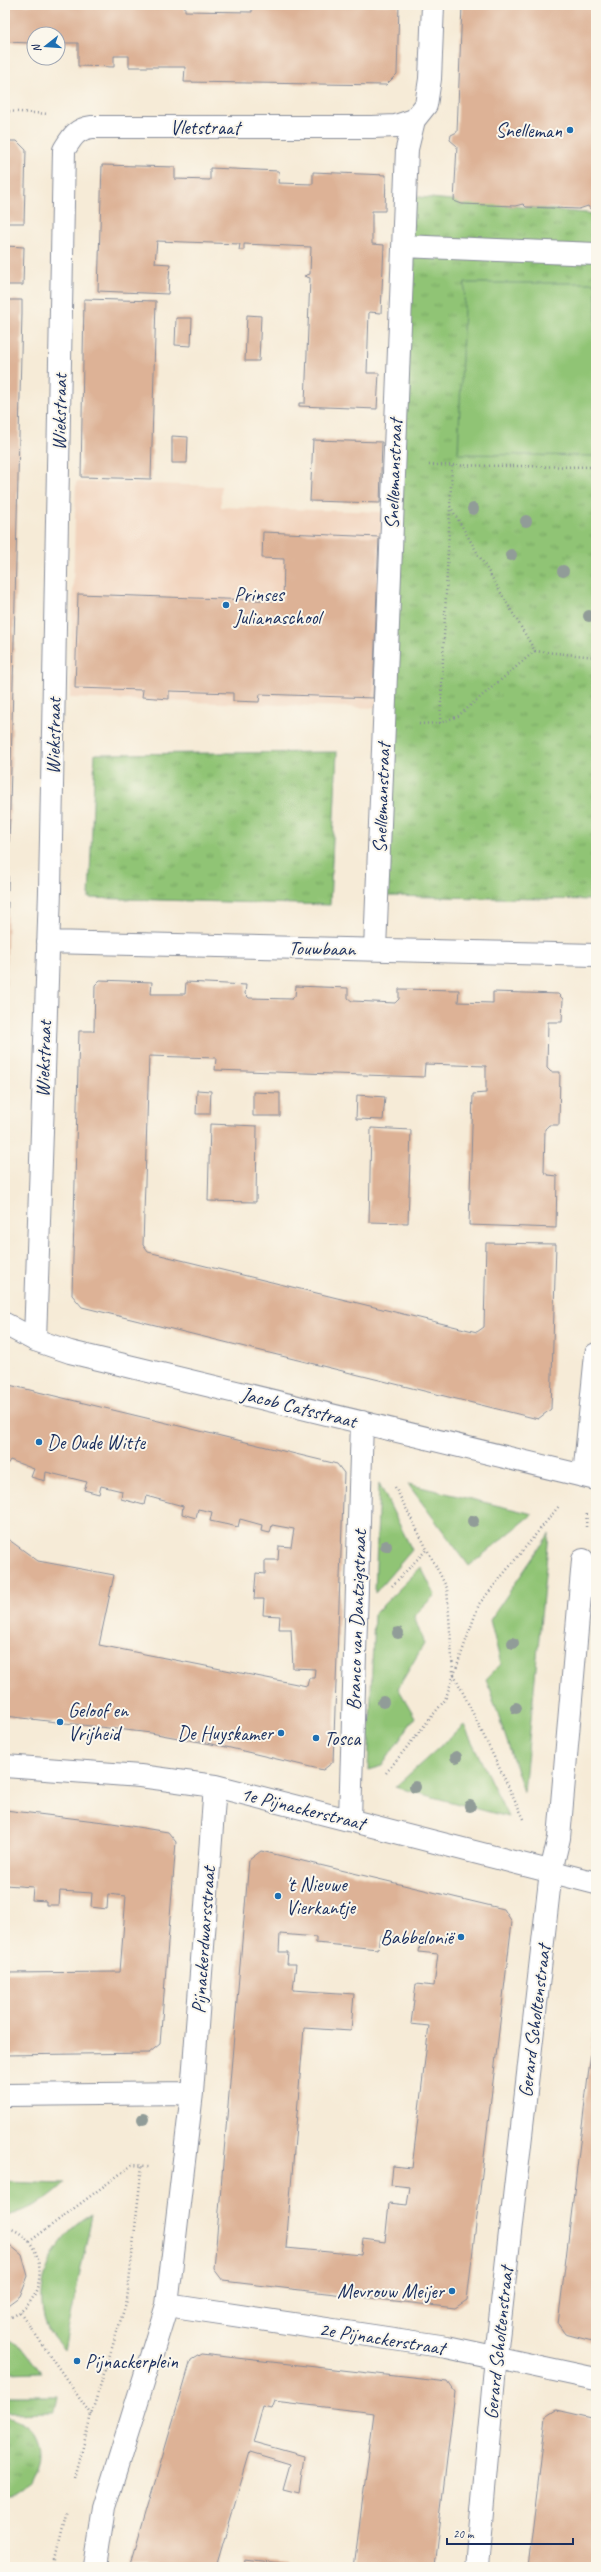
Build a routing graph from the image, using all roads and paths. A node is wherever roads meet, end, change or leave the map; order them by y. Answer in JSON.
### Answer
{"nodes":[{"id":1,"x":433,"y":5,"type":"edge"},
{"id":2,"x":5,"y":111,"type":"edge"},
{"id":3,"x":414,"y":120,"type":"junction"},
{"id":4,"x":73,"y":134,"type":"junction"},
{"id":5,"x":403,"y":246,"type":"junction"},
{"id":6,"x":596,"y":254,"type":"edge"},
{"id":7,"x":394,"y":465,"type":"junction"},
{"id":8,"x":452,"y":466,"type":"junction"},
{"id":9,"x":596,"y":467,"type":"edge"},
{"id":10,"x":450,"y":506,"type":"junction"},
{"id":11,"x":535,"y":651,"type":"junction"},
{"id":12,"x":596,"y":657,"type":"edge"},
{"id":13,"x":440,"y":723,"type":"junction"},
{"id":14,"x":384,"y":726,"type":"junction"},
{"id":15,"x":48,"y":942,"type":"junction"},
{"id":16,"x":375,"y":949,"type":"junction"},
{"id":17,"x":596,"y":955,"type":"edge"},
{"id":18,"x":5,"y":1324,"type":"edge"},
{"id":19,"x":34,"y":1340,"type":"junction"},
{"id":20,"x":596,"y":1354,"type":"edge"},
{"id":21,"x":362,"y":1422,"type":"junction"},
{"id":22,"x":590,"y":1478,"type":"edge"},
{"id":23,"x":392,"y":1480,"type":"dead end"},
{"id":24,"x":583,"y":1560,"type":"joint"},
{"id":25,"x":454,"y":1672,"type":"junction"},
{"id":26,"x":5,"y":1766,"type":"edge"},
{"id":27,"x":383,"y":1778,"type":"dead end"},
{"id":28,"x":215,"y":1786,"type":"junction"},
{"id":29,"x":350,"y":1819,"type":"junction"},
{"id":30,"x":526,"y":1823,"type":"dead end"},
{"id":31,"x":551,"y":1871,"type":"junction"},
{"id":32,"x":596,"y":1882,"type":"edge"},
{"id":33,"x":192,"y":2093,"type":"junction"},
{"id":34,"x":5,"y":2095,"type":"edge"},
{"id":35,"x":142,"y":2166,"type":"junction"},
{"id":36,"x":184,"y":2168,"type":"junction"},
{"id":37,"x":5,"y":2227,"type":"edge"},
{"id":38,"x":29,"y":2242,"type":"junction"},
{"id":39,"x":167,"y":2305,"type":"junction"},
{"id":40,"x":20,"y":2312,"type":"junction"},
{"id":41,"x":5,"y":2319,"type":"edge"},
{"id":42,"x":496,"y":2356,"type":"junction"},
{"id":43,"x":596,"y":2379,"type":"edge"},
{"id":44,"x":92,"y":2415,"type":"junction"},
{"id":45,"x":74,"y":2483,"type":"dead end"},
{"id":46,"x":68,"y":2506,"type":"dead end"},
{"id":47,"x":53,"y":2567,"type":"edge"},
{"id":48,"x":95,"y":2567,"type":"edge"},
{"id":49,"x":477,"y":2567,"type":"edge"}],
"edges":[{"from":1,"to":3,"type":"street","name":"Snellemanstraat"},
{"from":2,"to":4,"type":"path"},
{"from":3,"to":4,"type":"street","name":"Vletstraat"},
{"from":3,"to":5,"type":"street","name":"Snellemanstraat"},
{"from":4,"to":15,"type":"street","name":"Wiekstraat"},
{"from":5,"to":6,"type":"street"},
{"from":5,"to":7,"type":"street","name":"Snellemanstraat"},
{"from":7,"to":8,"type":"path"},
{"from":7,"to":14,"type":"street","name":"Snellemanstraat"},
{"from":8,"to":9,"type":"path"},
{"from":8,"to":10,"type":"path"},
{"from":10,"to":11,"type":"path"},
{"from":10,"to":13,"type":"path"},
{"from":11,"to":12,"type":"path"},
{"from":11,"to":13,"type":"path"},
{"from":13,"to":14,"type":"path"},
{"from":14,"to":16,"type":"street","name":"Snellemanstraat"},
{"from":15,"to":16,"type":"street","name":"Touwbaan"},
{"from":15,"to":19,"type":"street","name":"Wiekstraat"},
{"from":16,"to":17,"type":"street","name":"Touwbaan"},
{"from":18,"to":19,"type":"street","name":"Jacob Catsstraat"},
{"from":19,"to":21,"type":"street","name":"Jacob Catsstraat"},
{"from":20,"to":22,"type":"street"},
{"from":21,"to":22,"type":"street","name":"Jacob Catsstraat"},
{"from":21,"to":29,"type":"street","name":"Branco van Dantzigstraat"},
{"from":22,"to":24,"type":"path"},
{"from":22,"to":25,"type":"path"},
{"from":23,"to":25,"type":"path"},
{"from":24,"to":31,"type":"street","name":"Gerard Scholtenstraat"},
{"from":25,"to":27,"type":"path"},
{"from":25,"to":30,"type":"path"},
{"from":26,"to":28,"type":"street","name":"1e Pijnackerstraat"},
{"from":28,"to":29,"type":"street","name":"1e Pijnackerstraat"},
{"from":28,"to":33,"type":"street","name":"Pijnackerdwarsstraat"},
{"from":29,"to":31,"type":"street","name":"1e Pijnackerstraat"},
{"from":31,"to":32,"type":"street","name":"1e Pijnackerstraat"},
{"from":31,"to":42,"type":"street","name":"Gerard Scholtenstraat"},
{"from":33,"to":34,"type":"street"},
{"from":33,"to":36,"type":"street"},
{"from":35,"to":36,"type":"path"},
{"from":35,"to":38,"type":"path"},
{"from":35,"to":44,"type":"path"},
{"from":36,"to":39,"type":"street"},
{"from":37,"to":38,"type":"path"},
{"from":38,"to":40,"type":"path"},
{"from":39,"to":42,"type":"street","name":"2e Pijnackerstraat"},
{"from":39,"to":48,"type":"street"},
{"from":40,"to":41,"type":"path"},
{"from":40,"to":44,"type":"path"},
{"from":42,"to":43,"type":"street","name":"2e Pijnackerstraat"},
{"from":42,"to":49,"type":"street","name":"Gerard Scholtenstraat"},
{"from":44,"to":45,"type":"path"},
{"from":46,"to":47,"type":"path"}]}
